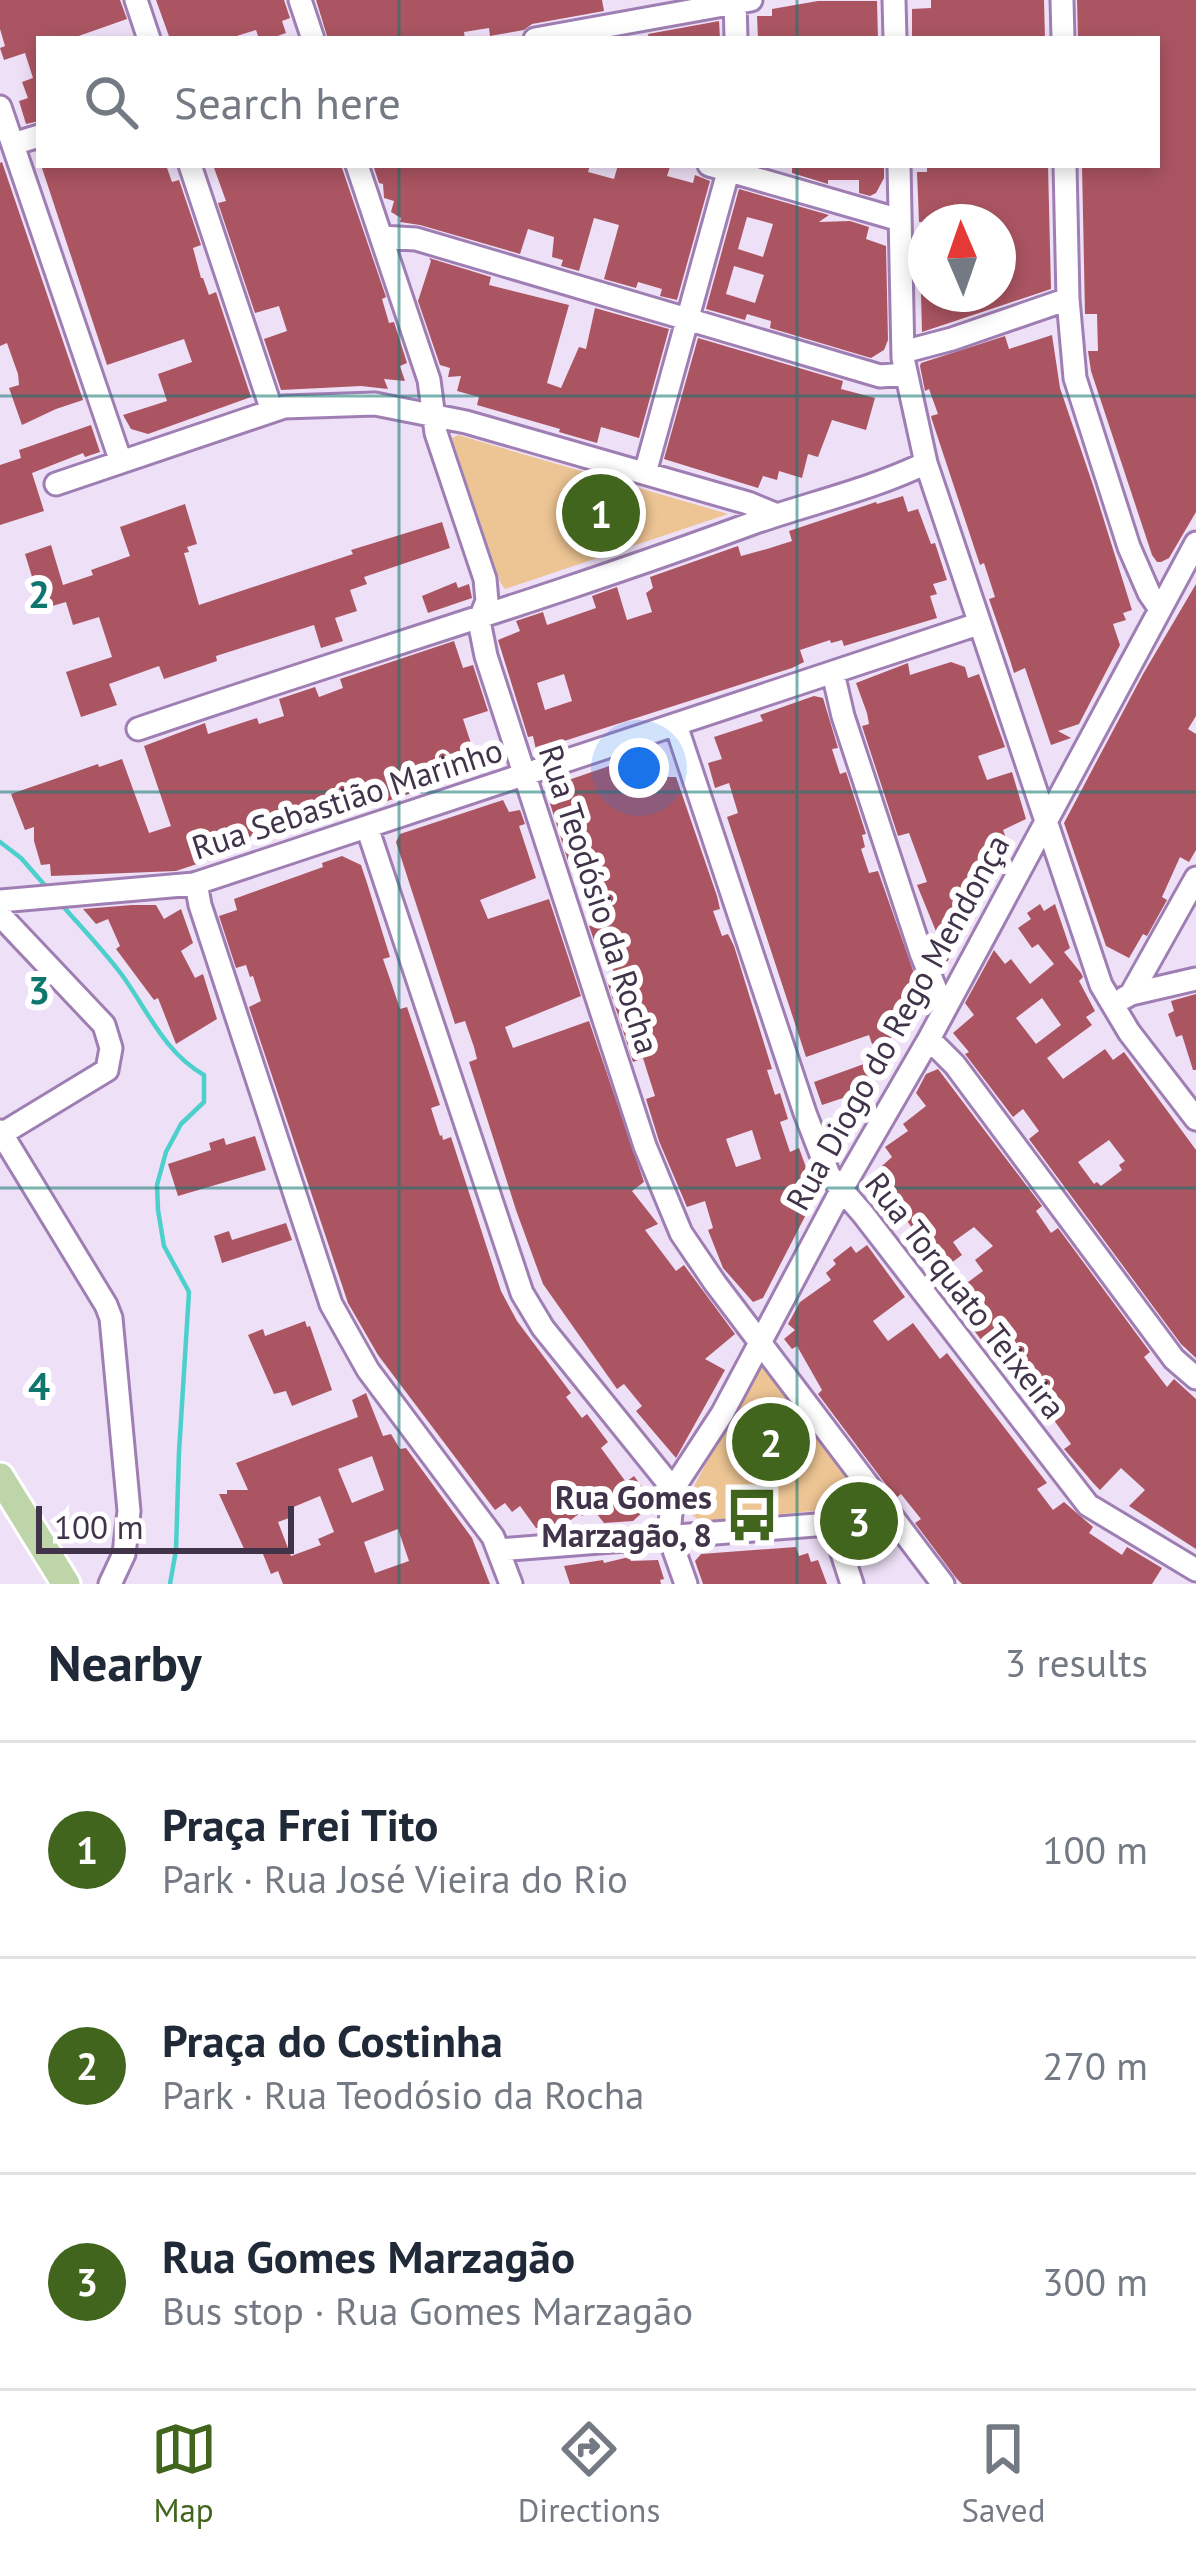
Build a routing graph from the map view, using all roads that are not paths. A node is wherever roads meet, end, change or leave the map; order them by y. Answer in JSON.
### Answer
{"nodes":[{"id":1,"x":136,"y":0,"type":"edge"},
{"id":2,"x":300,"y":0,"type":"edge"},
{"id":3,"x":894,"y":0,"type":"edge"},
{"id":4,"x":1062,"y":0,"type":"edge"},
{"id":5,"x":740,"y":1,"type":"edge"},
{"id":6,"x":148,"y":36,"type":"edge"},
{"id":7,"x":312,"y":36,"type":"edge"},
{"id":8,"x":552,"y":36,"type":"edge"},
{"id":9,"x":736,"y":36,"type":"edge"},
{"id":10,"x":895,"y":36,"type":"edge"},
{"id":11,"x":1063,"y":36,"type":"edge"},
{"id":12,"x":0,"y":107,"type":"edge"},
{"id":13,"x":36,"y":137,"type":"edge"},
{"id":14,"x":13,"y":144,"type":"junction"},
{"id":15,"x":191,"y":168,"type":"edge"},
{"id":16,"x":358,"y":168,"type":"edge"},
{"id":17,"x":723,"y":168,"type":"edge"},
{"id":18,"x":726,"y":168,"type":"edge"},
{"id":19,"x":899,"y":168,"type":"edge"},
{"id":20,"x":1066,"y":168,"type":"edge"},
{"id":21,"x":901,"y":220,"type":"junction"},
{"id":22,"x":381,"y":237,"type":"junction"},
{"id":23,"x":1068,"y":299,"type":"junction"},
{"id":24,"x":687,"y":318,"type":"junction"},
{"id":25,"x":905,"y":363,"type":"junction"},
{"id":26,"x":272,"y":410,"type":"junction"},
{"id":27,"x":434,"y":416,"type":"junction"},
{"id":28,"x":121,"y":462,"type":"junction"},
{"id":29,"x":926,"y":464,"type":"junction"},
{"id":30,"x":645,"y":472,"type":"junction"},
{"id":31,"x":56,"y":484,"type":"dead end"},
{"id":32,"x":777,"y":515,"type":"junction"},
{"id":33,"x":1196,"y":543,"type":"edge"},
{"id":34,"x":1160,"y":609,"type":"junction"},
{"id":35,"x":481,"y":617,"type":"junction"},
{"id":36,"x":978,"y":624,"type":"junction"},
{"id":37,"x":833,"y":673,"type":"junction"},
{"id":38,"x":676,"y":725,"type":"junction"},
{"id":39,"x":138,"y":729,"type":"dead end"},
{"id":40,"x":525,"y":776,"type":"junction"},
{"id":41,"x":1046,"y":822,"type":"junction"},
{"id":42,"x":368,"y":827,"type":"junction"},
{"id":43,"x":1196,"y":878,"type":"edge"},
{"id":44,"x":196,"y":883,"type":"junction"},
{"id":45,"x":4,"y":905,"type":"edge"},
{"id":46,"x":1196,"y":979,"type":"edge"},
{"id":47,"x":1122,"y":1000,"type":"junction"},
{"id":48,"x":944,"y":1010,"type":"junction"},
{"id":49,"x":929,"y":1039,"type":"junction"},
{"id":50,"x":1196,"y":1119,"type":"edge"},
{"id":51,"x":1,"y":1133,"type":"edge"},
{"id":52,"x":842,"y":1189,"type":"junction"},
{"id":53,"x":759,"y":1341,"type":"junction"},
{"id":54,"x":1196,"y":1378,"type":"edge"},
{"id":55,"x":0,"y":1477,"type":"edge"},
{"id":56,"x":673,"y":1489,"type":"junction"},
{"id":57,"x":892,"y":1519,"type":"junction"},
{"id":58,"x":832,"y":1522,"type":"junction"},
{"id":59,"x":669,"y":1536,"type":"junction"},
{"id":60,"x":499,"y":1550,"type":"junction"},
{"id":61,"x":1196,"y":1570,"type":"edge"},
{"id":62,"x":66,"y":1584,"type":"edge"},
{"id":63,"x":110,"y":1584,"type":"edge"},
{"id":64,"x":511,"y":1584,"type":"edge"},
{"id":65,"x":686,"y":1584,"type":"edge"},
{"id":66,"x":852,"y":1584,"type":"edge"},
{"id":67,"x":943,"y":1584,"type":"edge"}],
"edges":[{"from":1,"to":6,"type":"street"},
{"from":2,"to":7,"type":"street"},
{"from":3,"to":10,"type":"street"},
{"from":4,"to":11,"type":"street"},
{"from":5,"to":8,"type":"street"},
{"from":5,"to":9,"type":"street"},
{"from":12,"to":14,"type":"street"},
{"from":13,"to":14,"type":"street"},
{"from":14,"to":28,"type":"street"},
{"from":15,"to":26,"type":"street"},
{"from":16,"to":22,"type":"street","name":"Rua Teodósio da Rocha"},
{"from":17,"to":24,"type":"street"},
{"from":18,"to":21,"type":"street"},
{"from":19,"to":21,"type":"street"},
{"from":20,"to":23,"type":"street"},
{"from":21,"to":25,"type":"street"},
{"from":22,"to":24,"type":"street"},
{"from":22,"to":27,"type":"street","name":"Rua Teodósio da Rocha"},
{"from":23,"to":25,"type":"street"},
{"from":23,"to":34,"type":"street"},
{"from":24,"to":25,"type":"street"},
{"from":24,"to":30,"type":"street"},
{"from":25,"to":29,"type":"street"},
{"from":26,"to":27,"type":"street"},
{"from":26,"to":28,"type":"street"},
{"from":27,"to":30,"type":"street"},
{"from":27,"to":35,"type":"street","name":"Rua Teodósio da Rocha"},
{"from":28,"to":31,"type":"street"},
{"from":29,"to":32,"type":"street"},
{"from":29,"to":36,"type":"street"},
{"from":30,"to":32,"type":"street"},
{"from":32,"to":35,"type":"street"},
{"from":33,"to":34,"type":"street","name":"Rua Diogo do Rego Mendonça"},
{"from":34,"to":41,"type":"street","name":"Rua Diogo do Rego Mendonça"},
{"from":35,"to":39,"type":"street"},
{"from":35,"to":40,"type":"street","name":"Rua Teodósio da Rocha"},
{"from":36,"to":37,"type":"street","name":"Rua Sebastião Marinho"},
{"from":36,"to":41,"type":"street"},
{"from":37,"to":38,"type":"street","name":"Rua Sebastião Marinho"},
{"from":37,"to":48,"type":"street"},
{"from":38,"to":40,"type":"street","name":"Rua Sebastião Marinho"},
{"from":38,"to":52,"type":"street","name":"Rua Torquato Teixeira"},
{"from":40,"to":42,"type":"street","name":"Rua Sebastião Marinho"},
{"from":40,"to":53,"type":"street","name":"Rua Teodósio da Rocha"},
{"from":41,"to":47,"type":"street"},
{"from":41,"to":48,"type":"street","name":"Rua Diogo do Rego Mendonça"},
{"from":42,"to":44,"type":"street","name":"Rua Sebastião Marinho"},
{"from":42,"to":56,"type":"street"},
{"from":43,"to":47,"type":"street"},
{"from":44,"to":45,"type":"street","name":"Rua Sebastião Marinho"},
{"from":44,"to":60,"type":"street"},
{"from":45,"to":51,"type":"street"},
{"from":46,"to":47,"type":"street"},
{"from":47,"to":50,"type":"street"},
{"from":48,"to":49,"type":"street","name":"Rua Diogo do Rego Mendonça"},
{"from":49,"to":52,"type":"street","name":"Rua Diogo do Rego Mendonça"},
{"from":49,"to":54,"type":"street"},
{"from":51,"to":63,"type":"street"},
{"from":52,"to":53,"type":"street","name":"Rua Diogo do Rego Mendonça"},
{"from":52,"to":61,"type":"street","name":"Rua Torquato Teixeira"},
{"from":53,"to":56,"type":"street","name":"Rua Diogo do Rego Mendonça"},
{"from":53,"to":57,"type":"street","name":"Rua Teodósio da Rocha"},
{"from":55,"to":62,"type":"main road"},
{"from":56,"to":59,"type":"street","name":"Rua Diogo do Rego Mendonça"},
{"from":57,"to":58,"type":"street"},
{"from":57,"to":67,"type":"street","name":"Rua Teodósio da Rocha"},
{"from":58,"to":59,"type":"street"},
{"from":58,"to":66,"type":"street"},
{"from":59,"to":60,"type":"street"},
{"from":59,"to":65,"type":"street"},
{"from":60,"to":64,"type":"street"}]}
